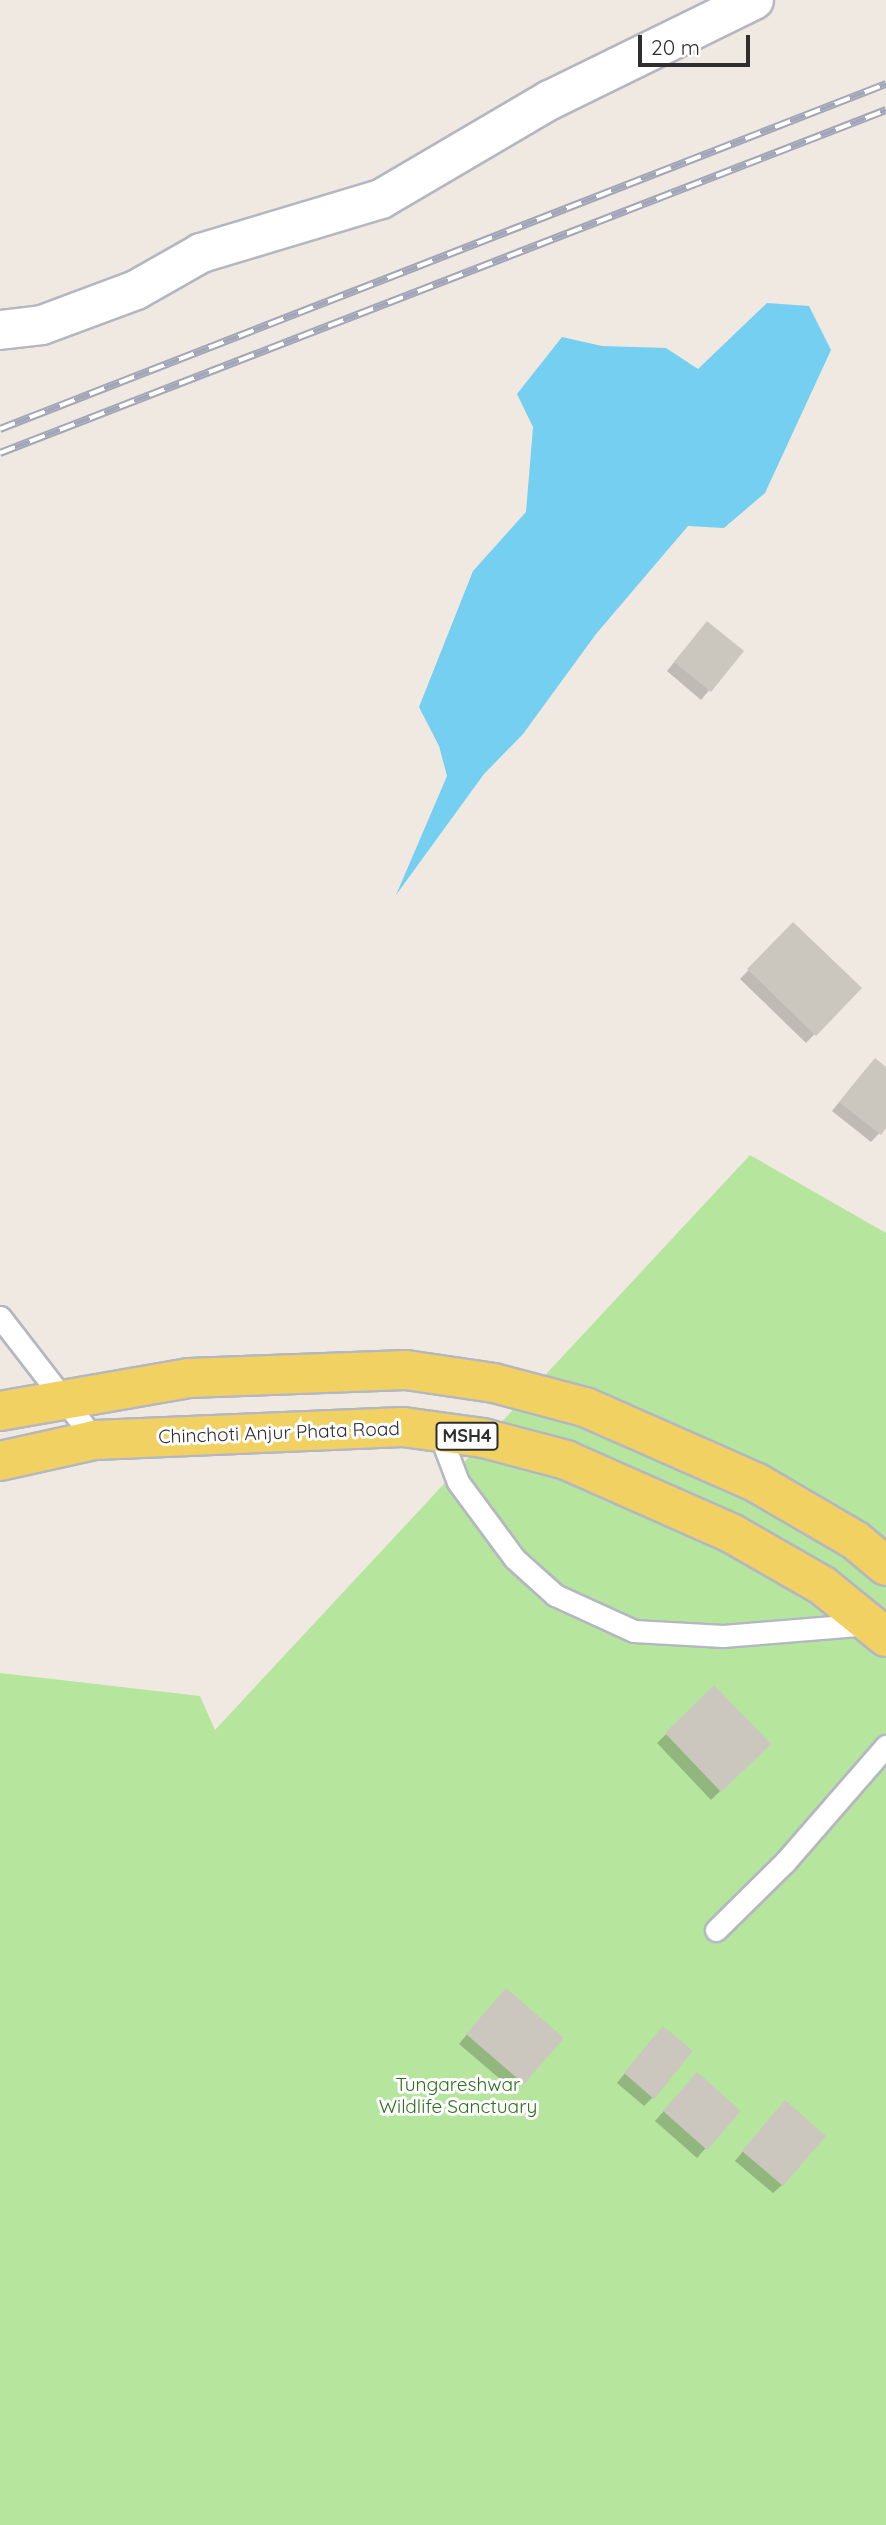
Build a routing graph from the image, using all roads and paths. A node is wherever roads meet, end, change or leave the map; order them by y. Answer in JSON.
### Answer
{"nodes":[{"id":1,"x":754,"y":0,"type":"edge"},
{"id":2,"x":0,"y":330,"type":"edge"},
{"id":3,"x":0,"y":1317,"type":"edge"},
{"id":4,"x":63,"y":1399,"type":"junction"},
{"id":5,"x":0,"y":1411,"type":"edge"},
{"id":6,"x":439,"y":1432,"type":"junction"},
{"id":7,"x":95,"y":1440,"type":"junction"},
{"id":8,"x":0,"y":1461,"type":"edge"},
{"id":9,"x":886,"y":1566,"type":"edge"},
{"id":10,"x":878,"y":1631,"type":"edge"},
{"id":11,"x":886,"y":1746,"type":"edge"},
{"id":12,"x":716,"y":1930,"type":"dead end"}],
"edges":[{"from":1,"to":2,"type":"street"},
{"from":3,"to":4,"type":"lane"},
{"from":4,"to":5,"type":"main road"},
{"from":4,"to":7,"type":"lane"},
{"from":4,"to":9,"type":"main road"},
{"from":6,"to":7,"type":"main road","name":"Chinchoti Anjur Phata Road","number":"MSH4"},
{"from":6,"to":10,"type":"main road","name":"Chinchoti Anjur Phata Road","number":"MSH4"},
{"from":6,"to":10,"type":"lane"},
{"from":7,"to":8,"type":"main road","name":"Chinchoti Anjur Phata Road","number":"MSH4"},
{"from":11,"to":12,"type":"lane"}]}
